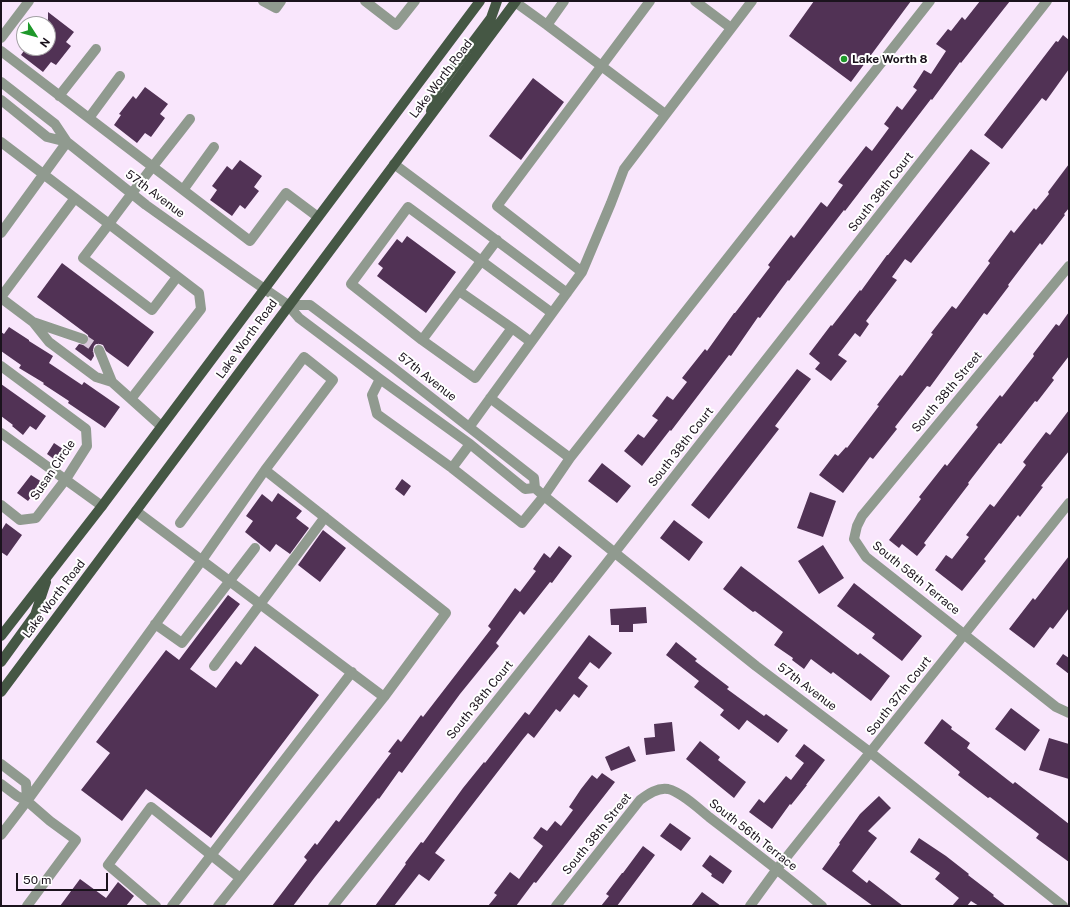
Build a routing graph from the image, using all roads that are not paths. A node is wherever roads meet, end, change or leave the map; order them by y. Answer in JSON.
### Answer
{"nodes":[{"id":1,"x":29,"y":1,"type":"edge"},
{"id":2,"x":263,"y":1,"type":"edge"},
{"id":3,"x":281,"y":1,"type":"edge"},
{"id":4,"x":365,"y":1,"type":"edge"},
{"id":5,"x":415,"y":1,"type":"edge"},
{"id":6,"x":480,"y":1,"type":"edge"},
{"id":7,"x":497,"y":1,"type":"edge"},
{"id":8,"x":515,"y":1,"type":"edge"},
{"id":9,"x":564,"y":1,"type":"edge"},
{"id":10,"x":650,"y":1,"type":"edge"},
{"id":11,"x":695,"y":1,"type":"edge"},
{"id":12,"x":752,"y":1,"type":"edge"},
{"id":13,"x":930,"y":1,"type":"edge"},
{"id":14,"x":1047,"y":1,"type":"edge"},
{"id":15,"x":547,"y":25,"type":"junction"},
{"id":16,"x":731,"y":28,"type":"junction"},
{"id":17,"x":1,"y":38,"type":"edge"},
{"id":18,"x":96,"y":49,"type":"dead end"},
{"id":19,"x":1,"y":51,"type":"edge"},
{"id":20,"x":601,"y":66,"type":"junction"},
{"id":21,"x":120,"y":76,"type":"dead end"},
{"id":22,"x":1,"y":82,"type":"edge"},
{"id":23,"x":59,"y":96,"type":"junction"},
{"id":24,"x":1,"y":100,"type":"edge"},
{"id":25,"x":665,"y":114,"type":"junction"},
{"id":26,"x":430,"y":117,"type":"junction"},
{"id":27,"x":89,"y":118,"type":"junction"},
{"id":28,"x":190,"y":119,"type":"dead end"},
{"id":29,"x":1,"y":142,"type":"edge"},
{"id":30,"x":67,"y":142,"type":"junction"},
{"id":31,"x":214,"y":147,"type":"dead end"},
{"id":32,"x":394,"y":164,"type":"junction"},
{"id":33,"x":153,"y":167,"type":"junction"},
{"id":34,"x":44,"y":175,"type":"junction"},
{"id":35,"x":183,"y":190,"type":"junction"},
{"id":36,"x":131,"y":193,"type":"junction"},
{"id":37,"x":75,"y":198,"type":"junction"},
{"id":38,"x":318,"y":217,"type":"junction"},
{"id":39,"x":109,"y":224,"type":"junction"},
{"id":40,"x":1,"y":233,"type":"edge"},
{"id":41,"x":497,"y":240,"type":"junction"},
{"id":42,"x":481,"y":261,"type":"junction"},
{"id":43,"x":1069,"y":266,"type":"edge"},
{"id":44,"x":582,"y":272,"type":"junction"},
{"id":45,"x":177,"y":276,"type":"junction"},
{"id":46,"x":264,"y":289,"type":"junction"},
{"id":47,"x":459,"y":291,"type":"junction"},
{"id":48,"x":567,"y":293,"type":"junction"},
{"id":49,"x":1,"y":297,"type":"edge"},
{"id":50,"x":288,"y":305,"type":"junction"},
{"id":51,"x":552,"y":313,"type":"junction"},
{"id":52,"x":33,"y":322,"type":"junction"},
{"id":53,"x":512,"y":328,"type":"junction"},
{"id":54,"x":82,"y":339,"type":"tunnel mouth"},
{"id":55,"x":422,"y":340,"type":"junction"},
{"id":56,"x":531,"y":342,"type":"junction"},
{"id":57,"x":99,"y":350,"type":"tunnel mouth"},
{"id":58,"x":1,"y":366,"type":"edge"},
{"id":59,"x":380,"y":379,"type":"junction"},
{"id":60,"x":112,"y":382,"type":"junction"},
{"id":61,"x":490,"y":398,"type":"junction"},
{"id":62,"x":131,"y":399,"type":"junction"},
{"id":63,"x":161,"y":426,"type":"junction"},
{"id":64,"x":470,"y":426,"type":"junction"},
{"id":65,"x":1,"y":433,"type":"edge"},
{"id":66,"x":470,"y":444,"type":"junction"},
{"id":67,"x":570,"y":458,"type":"junction"},
{"id":68,"x":452,"y":468,"type":"junction"},
{"id":69,"x":265,"y":470,"type":"junction"},
{"id":70,"x":66,"y":479,"type":"junction"},
{"id":71,"x":535,"y":488,"type":"junction"},
{"id":72,"x":544,"y":496,"type":"junction"},
{"id":73,"x":1069,"y":503,"type":"edge"},
{"id":74,"x":1,"y":505,"type":"edge"},
{"id":75,"x":102,"y":506,"type":"junction"},
{"id":76,"x":136,"y":511,"type":"junction"},
{"id":77,"x":325,"y":517,"type":"junction"},
{"id":78,"x":180,"y":523,"type":"dead end"},
{"id":79,"x":854,"y":540,"type":"joint"},
{"id":80,"x":255,"y":548,"type":"dead end"},
{"id":81,"x":615,"y":553,"type":"junction"},
{"id":82,"x":202,"y":560,"type":"junction"},
{"id":83,"x":49,"y":574,"type":"junction"},
{"id":84,"x":230,"y":580,"type":"junction"},
{"id":85,"x":260,"y":603,"type":"junction"},
{"id":86,"x":155,"y":624,"type":"junction"},
{"id":87,"x":964,"y":634,"type":"junction"},
{"id":88,"x":1,"y":636,"type":"edge"},
{"id":89,"x":1,"y":662,"type":"edge"},
{"id":90,"x":214,"y":666,"type":"dead end"},
{"id":91,"x":352,"y":672,"type":"junction"},
{"id":92,"x":1,"y":692,"type":"edge"},
{"id":93,"x":384,"y":696,"type":"junction"},
{"id":94,"x":1069,"y":713,"type":"edge"},
{"id":95,"x":871,"y":753,"type":"junction"},
{"id":96,"x":1,"y":764,"type":"edge"},
{"id":97,"x":1,"y":784,"type":"edge"},
{"id":98,"x":666,"y":788,"type":"joint"},
{"id":99,"x":27,"y":801,"type":"junction"},
{"id":100,"x":5,"y":822,"type":"edge"},
{"id":101,"x":1,"y":835,"type":"edge"},
{"id":102,"x":211,"y":855,"type":"junction"},
{"id":103,"x":777,"y":869,"type":"junction"},
{"id":104,"x":240,"y":878,"type":"junction"},
{"id":105,"x":27,"y":906,"type":"edge"},
{"id":106,"x":156,"y":906,"type":"edge"},
{"id":107,"x":172,"y":906,"type":"edge"},
{"id":108,"x":218,"y":906,"type":"edge"},
{"id":109,"x":333,"y":906,"type":"edge"},
{"id":110,"x":556,"y":906,"type":"edge"},
{"id":111,"x":750,"y":906,"type":"edge"},
{"id":112,"x":822,"y":906,"type":"edge"},
{"id":113,"x":1063,"y":906,"type":"edge"}],
"edges":[{"from":1,"to":17,"type":"street"},
{"from":2,"to":3,"type":"street"},
{"from":4,"to":5,"type":"street"},
{"from":6,"to":38,"type":"main road","name":"Lake Worth Road"},
{"from":7,"to":26,"type":"main road"},
{"from":8,"to":15,"type":"street"},
{"from":8,"to":26,"type":"main road","name":"Lake Worth Road"},
{"from":9,"to":15,"type":"street"},
{"from":10,"to":20,"type":"street"},
{"from":11,"to":16,"type":"street"},
{"from":12,"to":16,"type":"street"},
{"from":13,"to":67,"type":"street"},
{"from":14,"to":81,"type":"street","name":"South 38th Court"},
{"from":15,"to":20,"type":"street"},
{"from":16,"to":25,"type":"street"},
{"from":18,"to":23,"type":"street"},
{"from":19,"to":23,"type":"street"},
{"from":20,"to":25,"type":"street"},
{"from":20,"to":44,"type":"street"},
{"from":21,"to":27,"type":"street"},
{"from":22,"to":30,"type":"street","name":"57th Avenue"},
{"from":23,"to":27,"type":"street"},
{"from":24,"to":30,"type":"street","name":"57th Avenue"},
{"from":25,"to":44,"type":"street"},
{"from":26,"to":32,"type":"main road","name":"Lake Worth Road"},
{"from":27,"to":33,"type":"street"},
{"from":28,"to":33,"type":"street"},
{"from":29,"to":34,"type":"street"},
{"from":30,"to":34,"type":"street"},
{"from":30,"to":36,"type":"street","name":"57th Avenue"},
{"from":31,"to":35,"type":"street"},
{"from":32,"to":41,"type":"street"},
{"from":32,"to":50,"type":"main road","name":"Lake Worth Road"},
{"from":33,"to":35,"type":"street"},
{"from":33,"to":36,"type":"street"},
{"from":34,"to":37,"type":"street"},
{"from":34,"to":40,"type":"street"},
{"from":35,"to":38,"type":"street"},
{"from":36,"to":39,"type":"street"},
{"from":36,"to":46,"type":"street","name":"57th Avenue"},
{"from":37,"to":39,"type":"street"},
{"from":37,"to":49,"type":"street"},
{"from":38,"to":46,"type":"main road","name":"Lake Worth Road"},
{"from":39,"to":45,"type":"street"},
{"from":39,"to":45,"type":"street"},
{"from":41,"to":42,"type":"street"},
{"from":41,"to":48,"type":"street"},
{"from":42,"to":47,"type":"street"},
{"from":42,"to":51,"type":"street"},
{"from":42,"to":55,"type":"street"},
{"from":43,"to":79,"type":"street","name":"South 38th Street"},
{"from":44,"to":48,"type":"street"},
{"from":45,"to":62,"type":"street"},
{"from":46,"to":50,"type":"street","name":"57th Avenue"},
{"from":46,"to":63,"type":"main road","name":"Lake Worth Road"},
{"from":47,"to":53,"type":"street"},
{"from":47,"to":55,"type":"street"},
{"from":48,"to":51,"type":"street"},
{"from":49,"to":52,"type":"street"},
{"from":50,"to":59,"type":"street","name":"57th Avenue"},
{"from":50,"to":64,"type":"street","name":"57th Avenue"},
{"from":50,"to":76,"type":"main road","name":"Lake Worth Road"},
{"from":51,"to":56,"type":"street"},
{"from":52,"to":54,"type":"street"},
{"from":52,"to":60,"type":"street"},
{"from":53,"to":55,"type":"street"},
{"from":53,"to":56,"type":"street"},
{"from":56,"to":61,"type":"street"},
{"from":57,"to":60,"type":"street"},
{"from":58,"to":70,"type":"street","name":"Susan Circle"},
{"from":59,"to":66,"type":"street","name":"57th Avenue"},
{"from":59,"to":68,"type":"street"},
{"from":60,"to":62,"type":"street"},
{"from":61,"to":64,"type":"street"},
{"from":61,"to":67,"type":"street"},
{"from":62,"to":63,"type":"street"},
{"from":63,"to":75,"type":"main road","name":"Lake Worth Road"},
{"from":64,"to":71,"type":"street","name":"57th Avenue"},
{"from":65,"to":70,"type":"street"},
{"from":66,"to":68,"type":"street"},
{"from":66,"to":71,"type":"street","name":"57th Avenue"},
{"from":67,"to":72,"type":"street"},
{"from":68,"to":72,"type":"street"},
{"from":69,"to":77,"type":"street"},
{"from":69,"to":78,"type":"street"},
{"from":69,"to":82,"type":"street"},
{"from":70,"to":74,"type":"street","name":"Susan Circle"},
{"from":70,"to":75,"type":"street"},
{"from":71,"to":72,"type":"street","name":"57th Avenue"},
{"from":72,"to":81,"type":"street","name":"57th Avenue"},
{"from":73,"to":87,"type":"street","name":"South 37th Court"},
{"from":75,"to":83,"type":"main road","name":"Lake Worth Road"},
{"from":76,"to":82,"type":"street"},
{"from":76,"to":92,"type":"main road","name":"Lake Worth Road"},
{"from":77,"to":85,"type":"street"},
{"from":77,"to":93,"type":"street"},
{"from":79,"to":87,"type":"street","name":"South 58th Terrace"},
{"from":80,"to":84,"type":"street"},
{"from":81,"to":95,"type":"street","name":"57th Avenue"},
{"from":81,"to":109,"type":"street","name":"South 38th Court"},
{"from":82,"to":84,"type":"street"},
{"from":82,"to":86,"type":"street"},
{"from":83,"to":88,"type":"main road","name":"Lake Worth Road"},
{"from":83,"to":89,"type":"main road"},
{"from":84,"to":85,"type":"street"},
{"from":84,"to":86,"type":"street"},
{"from":85,"to":90,"type":"street"},
{"from":85,"to":91,"type":"street"},
{"from":86,"to":99,"type":"street"},
{"from":87,"to":94,"type":"street","name":"South 58th Terrace"},
{"from":87,"to":95,"type":"street","name":"South 37th Court"},
{"from":91,"to":93,"type":"street"},
{"from":91,"to":102,"type":"street"},
{"from":93,"to":104,"type":"street"},
{"from":95,"to":103,"type":"street","name":"South 37th Court"},
{"from":95,"to":113,"type":"street","name":"57th Avenue"},
{"from":96,"to":99,"type":"street"},
{"from":97,"to":99,"type":"street"},
{"from":98,"to":103,"type":"street","name":"South 56th Terrace"},
{"from":98,"to":110,"type":"street","name":"South 38th Street"},
{"from":99,"to":100,"type":"street"},
{"from":99,"to":105,"type":"street"},
{"from":100,"to":101,"type":"street"},
{"from":102,"to":104,"type":"street"},
{"from":102,"to":106,"type":"street"},
{"from":102,"to":107,"type":"street"},
{"from":103,"to":111,"type":"street","name":"South 37th Court"},
{"from":103,"to":112,"type":"street","name":"South 56th Terrace"},
{"from":104,"to":108,"type":"street"}]}
